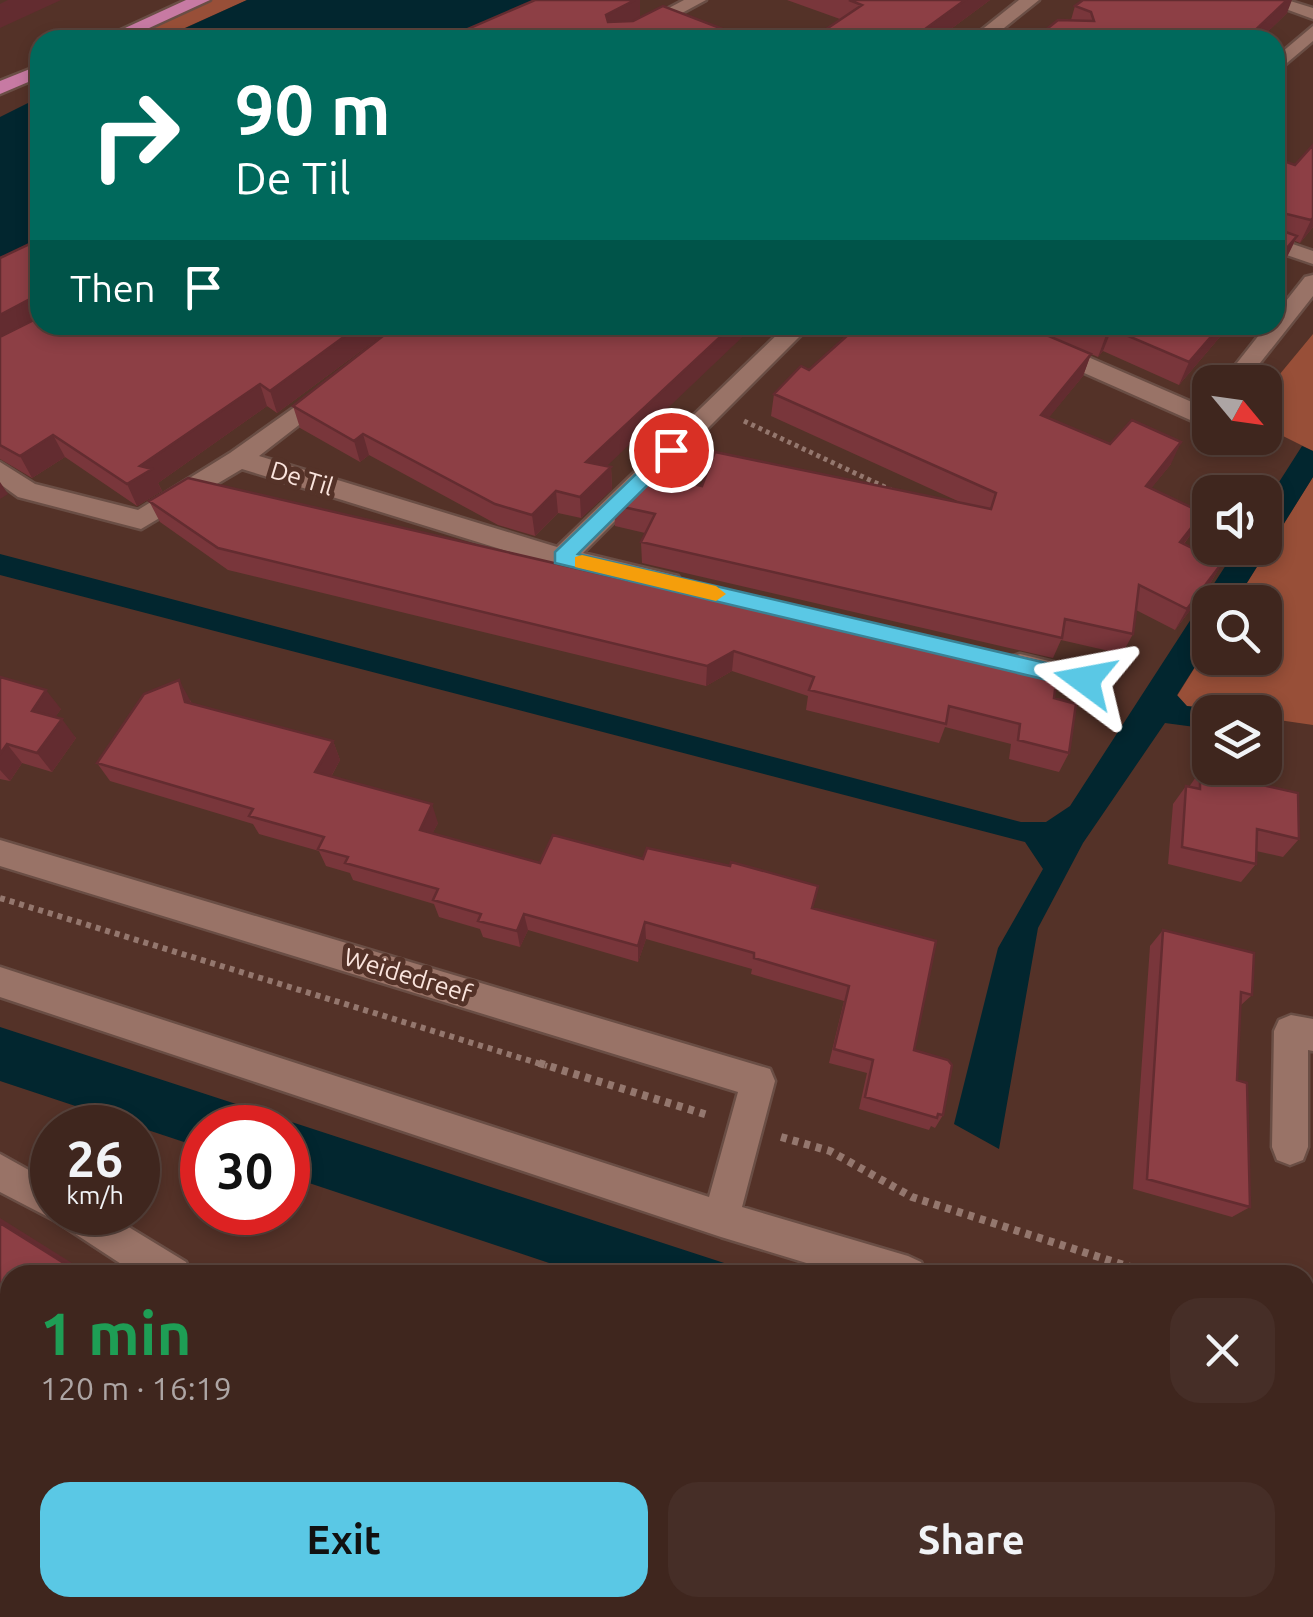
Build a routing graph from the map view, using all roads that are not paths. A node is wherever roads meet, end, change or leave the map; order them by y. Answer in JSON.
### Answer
{"nodes":[{"id":1,"x":201,"y":0,"type":"edge"},
{"id":2,"x":697,"y":0,"type":"edge"},
{"id":3,"x":1030,"y":0,"type":"edge"},
{"id":4,"x":1270,"y":0,"type":"edge"},
{"id":5,"x":676,"y":11,"type":"junction"},
{"id":6,"x":1313,"y":14,"type":"edge"},
{"id":7,"x":706,"y":23,"type":"edge"},
{"id":8,"x":131,"y":30,"type":"edge"},
{"id":9,"x":638,"y":30,"type":"edge"},
{"id":10,"x":991,"y":30,"type":"edge"},
{"id":11,"x":1313,"y":31,"type":"edge"},
{"id":12,"x":1285,"y":58,"type":"edge"},
{"id":13,"x":30,"y":74,"type":"edge"},
{"id":14,"x":0,"y":88,"type":"edge"},
{"id":15,"x":1285,"y":248,"type":"edge"},
{"id":16,"x":1313,"y":258,"type":"edge"},
{"id":17,"x":1313,"y":282,"type":"edge"},
{"id":18,"x":1285,"y":317,"type":"edge"},
{"id":19,"x":790,"y":335,"type":"edge"},
{"id":20,"x":1023,"y":335,"type":"edge"},
{"id":21,"x":1271,"y":335,"type":"edge"},
{"id":22,"x":1247,"y":365,"type":"edge"},
{"id":23,"x":347,"y":376,"type":"edge"},
{"id":24,"x":1192,"y":407,"type":"edge"},
{"id":25,"x":239,"y":459,"type":"junction"},
{"id":26,"x":0,"y":472,"type":"edge"},
{"id":27,"x":562,"y":558,"type":"junction"},
{"id":28,"x":698,"y":590,"type":"edge"},
{"id":29,"x":988,"y":658,"type":"edge"},
{"id":30,"x":1085,"y":680,"type":"dead end"},
{"id":31,"x":4,"y":860,"type":"edge"},
{"id":32,"x":0,"y":982,"type":"edge"},
{"id":33,"x":1313,"y":1034,"type":"edge"},
{"id":34,"x":1290,"y":1147,"type":"dead end"},
{"id":35,"x":0,"y":1172,"type":"edge"},
{"id":36,"x":30,"y":1190,"type":"edge"},
{"id":37,"x":721,"y":1218,"type":"junction"},
{"id":38,"x":107,"y":1235,"type":"edge"},
{"id":39,"x":157,"y":1265,"type":"edge"},
{"id":40,"x":875,"y":1265,"type":"edge"}],
"edges":[{"from":1,"to":8,"type":"main road"},
{"from":2,"to":5,"type":"street"},
{"from":3,"to":10,"type":"street"},
{"from":4,"to":6,"type":"street"},
{"from":5,"to":7,"type":"street"},
{"from":5,"to":9,"type":"street"},
{"from":11,"to":12,"type":"street"},
{"from":13,"to":14,"type":"main road"},
{"from":15,"to":16,"type":"street"},
{"from":17,"to":18,"type":"street"},
{"from":19,"to":27,"type":"street"},
{"from":20,"to":24,"type":"street"},
{"from":21,"to":22,"type":"street"},
{"from":23,"to":25,"type":"street"},
{"from":25,"to":26,"type":"street","name":"De Til"},
{"from":25,"to":27,"type":"street","name":"De Til"},
{"from":27,"to":28,"type":"street","name":"De Til"},
{"from":29,"to":30,"type":"street"},
{"from":31,"to":37,"type":"street","name":"Weidedreef"},
{"from":32,"to":37,"type":"street"},
{"from":33,"to":34,"type":"street"},
{"from":35,"to":36,"type":"street"},
{"from":37,"to":40,"type":"street"},
{"from":38,"to":39,"type":"street"}]}
